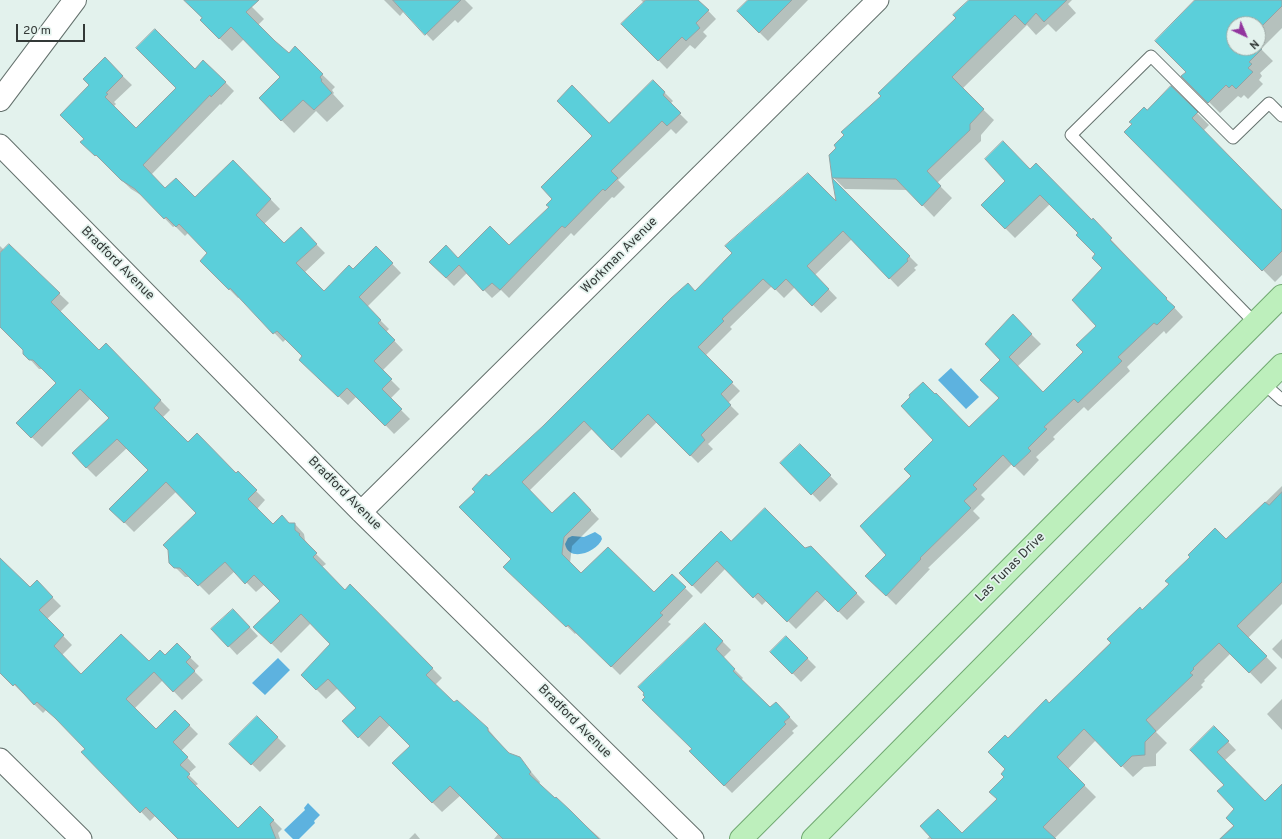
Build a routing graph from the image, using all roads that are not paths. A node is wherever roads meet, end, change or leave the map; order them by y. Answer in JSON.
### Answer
{"nodes":[{"id":1,"x":76,"y":0,"type":"edge"},
{"id":2,"x":878,"y":0,"type":"edge"},
{"id":3,"x":0,"y":100,"type":"edge"},
{"id":4,"x":1282,"y":116,"type":"edge"},
{"id":5,"x":0,"y":145,"type":"edge"},
{"id":6,"x":1282,"y":296,"type":"edge"},
{"id":7,"x":1255,"y":323,"type":"junction"},
{"id":8,"x":1282,"y":364,"type":"edge"},
{"id":9,"x":1263,"y":384,"type":"junction"},
{"id":10,"x":1282,"y":400,"type":"edge"},
{"id":11,"x":361,"y":512,"type":"junction"},
{"id":12,"x":0,"y":759,"type":"edge"},
{"id":13,"x":80,"y":839,"type":"edge"},
{"id":14,"x":693,"y":839,"type":"edge"},
{"id":15,"x":741,"y":839,"type":"edge"},
{"id":16,"x":813,"y":839,"type":"edge"}],
"edges":[{"from":1,"to":3,"type":"street"},
{"from":2,"to":11,"type":"street","name":"Workman Avenue"},
{"from":4,"to":7,"type":"lane"},
{"from":5,"to":11,"type":"street","name":"Bradford Avenue"},
{"from":6,"to":7,"type":"main road","name":"Las Tunas Drive"},
{"from":7,"to":15,"type":"main road","name":"Las Tunas Drive"},
{"from":8,"to":9,"type":"main road"},
{"from":9,"to":10,"type":"lane"},
{"from":9,"to":16,"type":"main road"},
{"from":11,"to":14,"type":"street","name":"Bradford Avenue"},
{"from":12,"to":13,"type":"street"}]}
